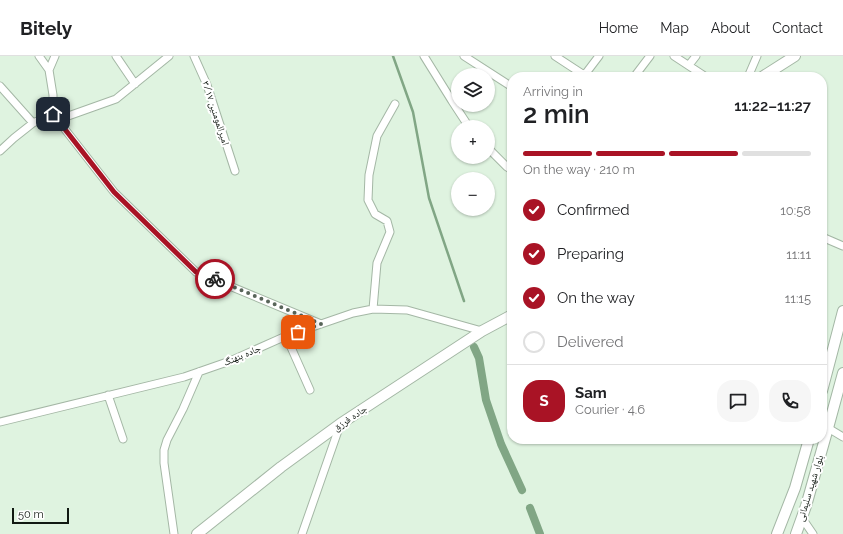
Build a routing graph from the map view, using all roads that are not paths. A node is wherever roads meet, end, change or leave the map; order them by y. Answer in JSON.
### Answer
{"nodes":[{"id":1,"x":39,"y":56,"type":"edge"},
{"id":2,"x":55,"y":56,"type":"edge"},
{"id":3,"x":116,"y":56,"type":"edge"},
{"id":4,"x":169,"y":56,"type":"edge"},
{"id":5,"x":194,"y":56,"type":"edge"},
{"id":6,"x":424,"y":56,"type":"edge"},
{"id":7,"x":464,"y":56,"type":"edge"},
{"id":8,"x":555,"y":56,"type":"edge"},
{"id":9,"x":599,"y":56,"type":"edge"},
{"id":10,"x":650,"y":56,"type":"edge"},
{"id":11,"x":674,"y":56,"type":"edge"},
{"id":12,"x":696,"y":56,"type":"edge"},
{"id":13,"x":757,"y":56,"type":"edge"},
{"id":14,"x":795,"y":56,"type":"edge"},
{"id":15,"x":688,"y":65,"type":"junction"},
{"id":16,"x":49,"y":70,"type":"junction"},
{"id":17,"x":578,"y":72,"type":"edge"},
{"id":18,"x":587,"y":72,"type":"edge"},
{"id":19,"x":638,"y":72,"type":"edge"},
{"id":20,"x":698,"y":72,"type":"edge"},
{"id":21,"x":750,"y":72,"type":"edge"},
{"id":22,"x":770,"y":72,"type":"edge"},
{"id":23,"x":135,"y":84,"type":"junction"},
{"id":24,"x":507,"y":84,"type":"edge"},
{"id":25,"x":0,"y":86,"type":"edge"},
{"id":26,"x":395,"y":104,"type":"dead end"},
{"id":27,"x":55,"y":117,"type":"junction"},
{"id":28,"x":464,"y":120,"type":"edge"},
{"id":29,"x":33,"y":123,"type":"junction"},
{"id":30,"x":0,"y":151,"type":"edge"},
{"id":31,"x":495,"y":155,"type":"edge"},
{"id":32,"x":507,"y":167,"type":"edge"},
{"id":33,"x":235,"y":171,"type":"dead end"},
{"id":34,"x":827,"y":239,"type":"edge"},
{"id":35,"x":843,"y":246,"type":"edge"},
{"id":36,"x":373,"y":309,"type":"junction"},
{"id":37,"x":842,"y":315,"type":"edge"},
{"id":38,"x":507,"y":318,"type":"edge"},
{"id":39,"x":321,"y":324,"type":"junction"},
{"id":40,"x":482,"y":331,"type":"junction"},
{"id":41,"x":286,"y":336,"type":"junction"},
{"id":42,"x":199,"y":372,"type":"junction"},
{"id":43,"x":827,"y":372,"type":"edge"},
{"id":44,"x":843,"y":373,"type":"edge"},
{"id":45,"x":310,"y":390,"type":"dead end"},
{"id":46,"x":108,"y":395,"type":"junction"},
{"id":47,"x":0,"y":422,"type":"edge"},
{"id":48,"x":340,"y":424,"type":"junction"},
{"id":49,"x":828,"y":428,"type":"junction"},
{"id":50,"x":827,"y":431,"type":"edge"},
{"id":51,"x":843,"y":437,"type":"edge"},
{"id":52,"x":123,"y":439,"type":"dead end"},
{"id":53,"x":808,"y":444,"type":"edge"},
{"id":54,"x":823,"y":444,"type":"edge"},
{"id":55,"x":802,"y":518,"type":"junction"},
{"id":56,"x":174,"y":534,"type":"edge"},
{"id":57,"x":197,"y":534,"type":"edge"},
{"id":58,"x":302,"y":534,"type":"edge"},
{"id":59,"x":777,"y":534,"type":"edge"},
{"id":60,"x":796,"y":534,"type":"edge"},
{"id":61,"x":813,"y":534,"type":"edge"}],
"edges":[{"from":1,"to":16,"type":"street"},
{"from":2,"to":16,"type":"street"},
{"from":3,"to":23,"type":"street"},
{"from":4,"to":23,"type":"street"},
{"from":5,"to":33,"type":"street","name":"امیرالمومنین ۳/۱۷"},
{"from":6,"to":28,"type":"street"},
{"from":7,"to":24,"type":"street"},
{"from":8,"to":17,"type":"street"},
{"from":9,"to":18,"type":"street"},
{"from":10,"to":19,"type":"street"},
{"from":11,"to":15,"type":"street"},
{"from":12,"to":15,"type":"street"},
{"from":13,"to":21,"type":"street"},
{"from":14,"to":22,"type":"street"},
{"from":15,"to":20,"type":"street"},
{"from":16,"to":27,"type":"street"},
{"from":23,"to":27,"type":"street"},
{"from":25,"to":29,"type":"street"},
{"from":26,"to":36,"type":"street"},
{"from":27,"to":29,"type":"street"},
{"from":27,"to":39,"type":"street"},
{"from":29,"to":30,"type":"street"},
{"from":31,"to":32,"type":"street"},
{"from":34,"to":35,"type":"street"},
{"from":36,"to":39,"type":"street","name":"جاده بنهنگ"},
{"from":36,"to":40,"type":"street","name":"جاده بنهنگ"},
{"from":37,"to":43,"type":"street"},
{"from":38,"to":40,"type":"street","name":"جاده فرزق"},
{"from":39,"to":41,"type":"street","name":"جاده بنهنگ"},
{"from":40,"to":48,"type":"street","name":"جاده فرزق"},
{"from":41,"to":42,"type":"street","name":"جاده بنهنگ"},
{"from":41,"to":45,"type":"street"},
{"from":42,"to":46,"type":"street","name":"جاده بنهنگ"},
{"from":42,"to":56,"type":"street"},
{"from":44,"to":49,"type":"street","name":"بلوار شهید سلیمانی"},
{"from":46,"to":47,"type":"street","name":"جاده بنهنگ"},
{"from":46,"to":52,"type":"street"},
{"from":48,"to":57,"type":"street","name":"جاده فرزق"},
{"from":48,"to":58,"type":"street"},
{"from":49,"to":50,"type":"street","name":"بلوار شهید سلیمانی"},
{"from":49,"to":51,"type":"street"},
{"from":53,"to":59,"type":"street","name":"بلوار شهید سلیمانی"},
{"from":54,"to":55,"type":"street","name":"بلوار شهید سلیمانی"},
{"from":55,"to":60,"type":"street","name":"بلوار شهید سلیمانی"},
{"from":55,"to":61,"type":"street"}]}
